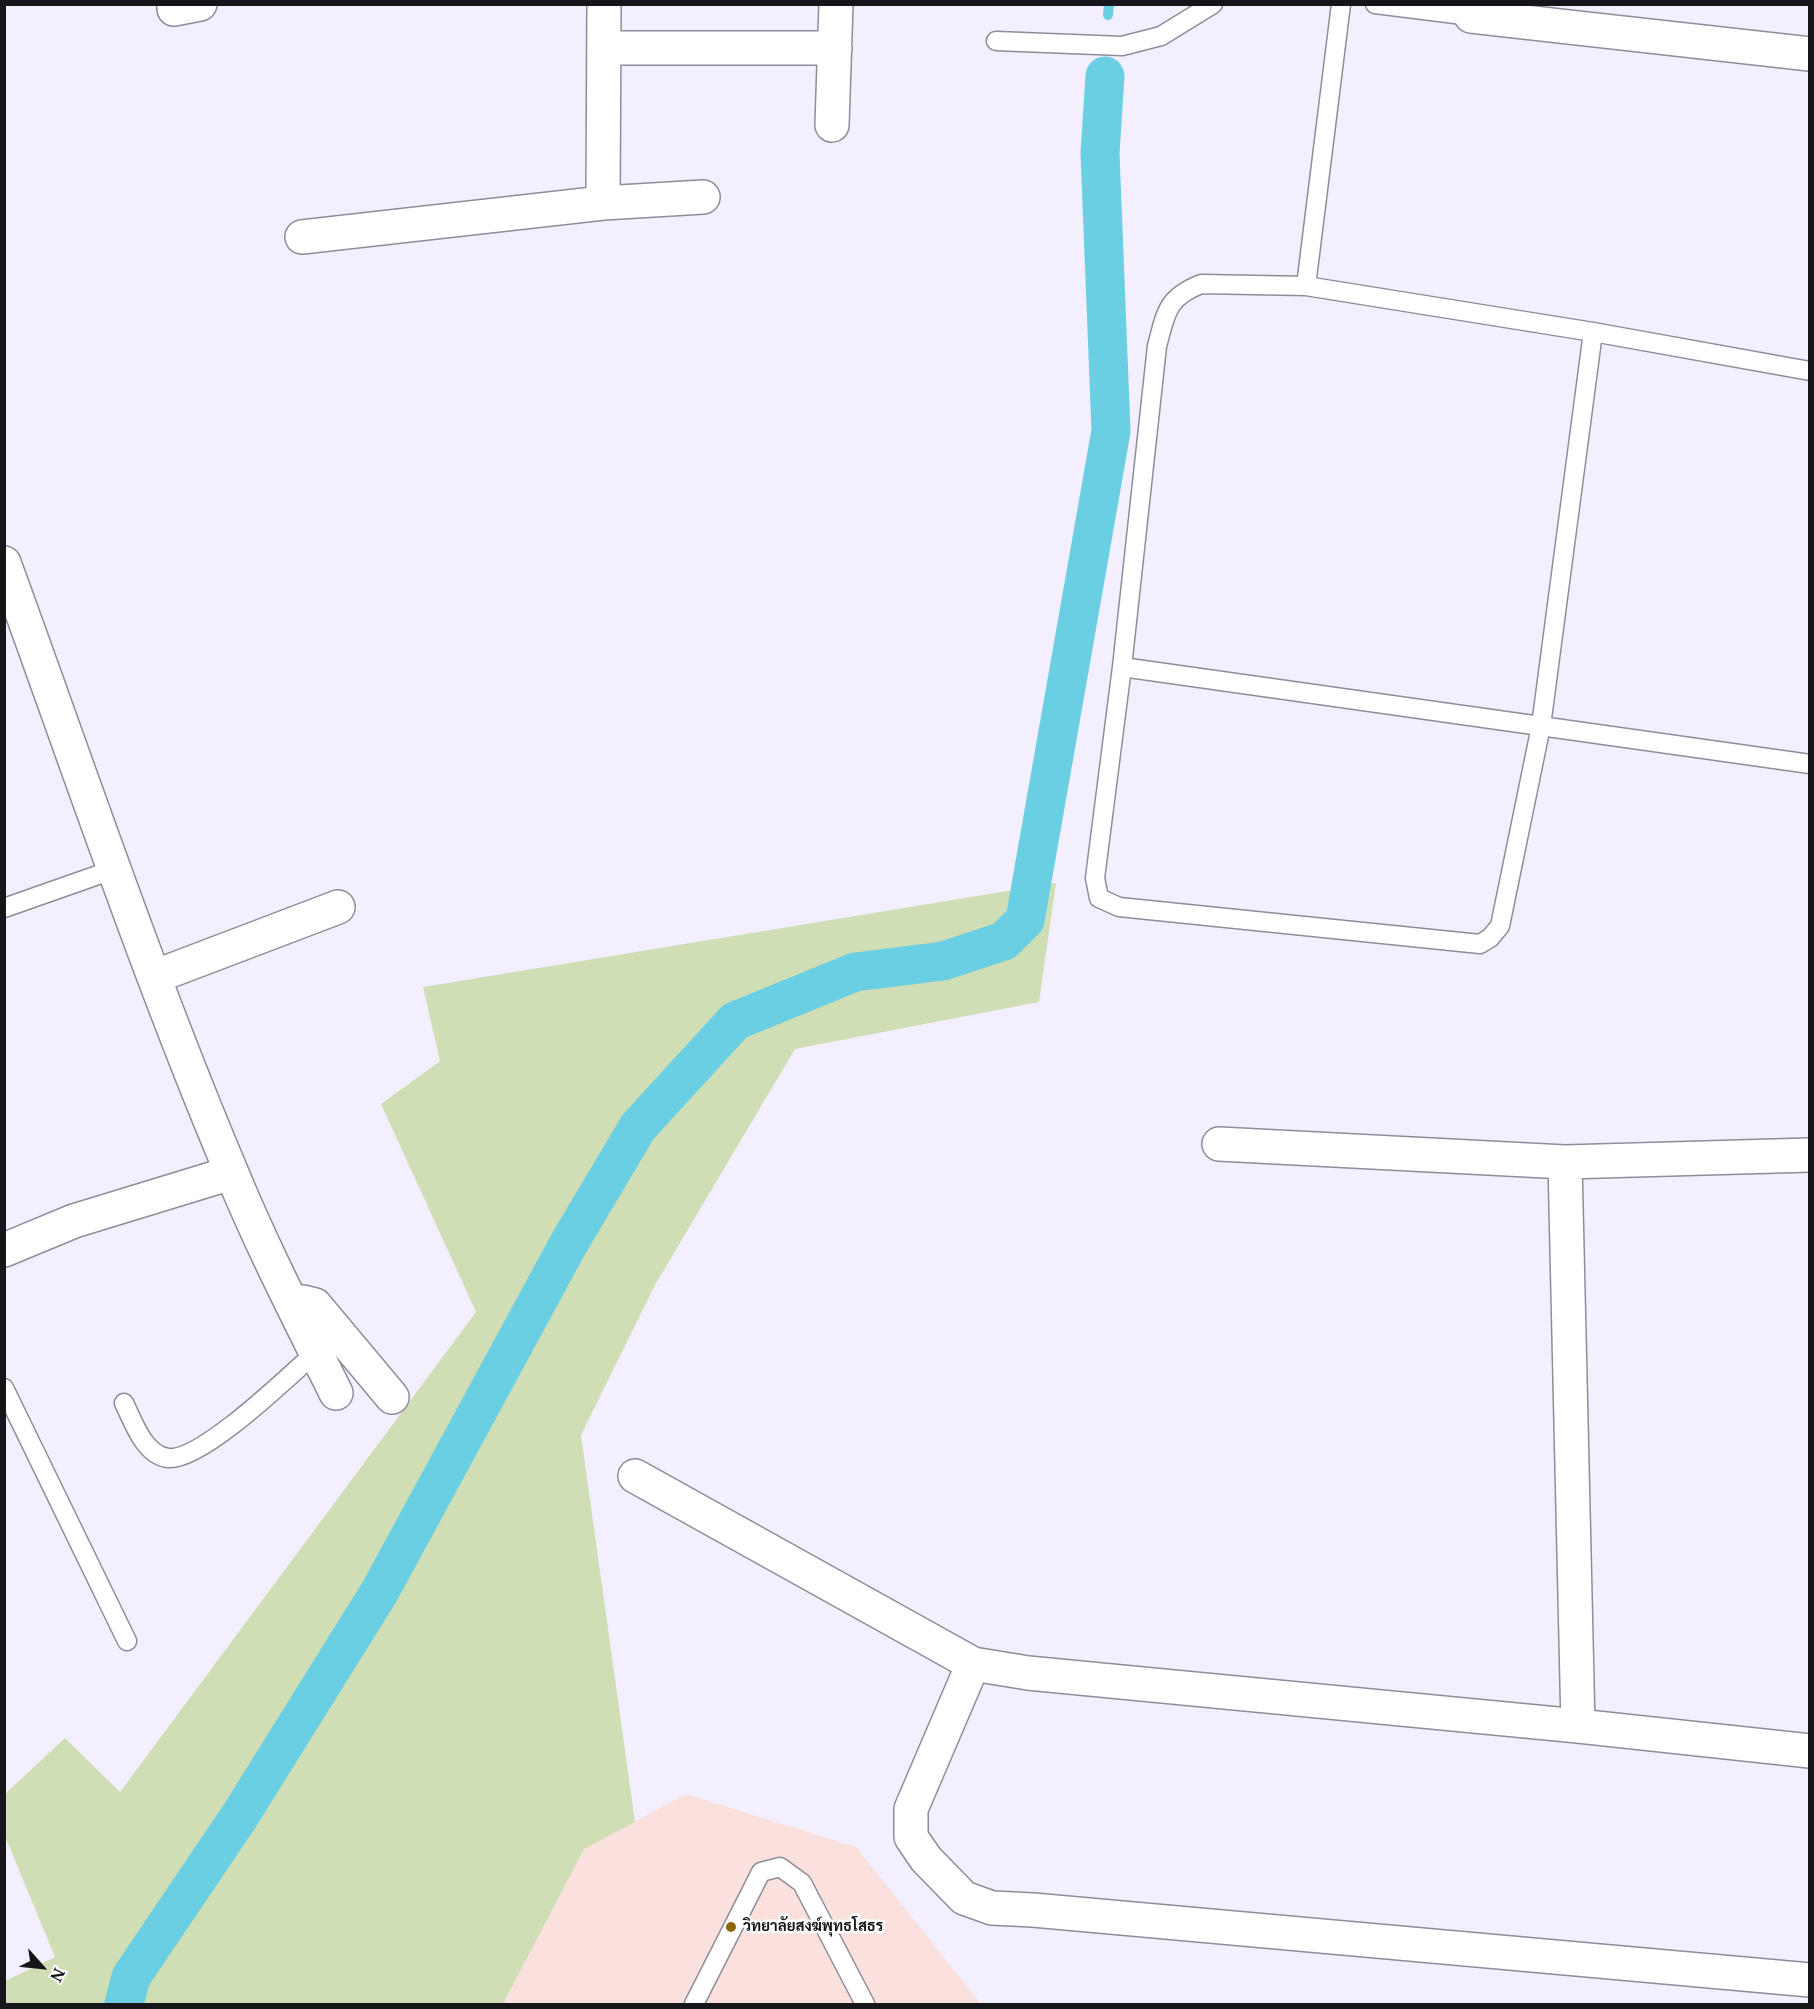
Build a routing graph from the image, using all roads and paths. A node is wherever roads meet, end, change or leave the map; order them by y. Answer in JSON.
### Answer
{"nodes":[{"id":1,"x":604,"y":4,"type":"edge"},
{"id":2,"x":836,"y":4,"type":"edge"},
{"id":3,"x":1213,"y":4,"type":"edge"},
{"id":4,"x":1341,"y":4,"type":"edge"},
{"id":5,"x":1375,"y":4,"type":"edge"},
{"id":6,"x":1472,"y":10,"type":"edge"},
{"id":7,"x":996,"y":41,"type":"dead end"},
{"id":8,"x":604,"y":48,"type":"junction"},
{"id":9,"x":835,"y":48,"type":"junction"},
{"id":10,"x":1809,"y":54,"type":"edge"},
{"id":11,"x":832,"y":125,"type":"dead end"},
{"id":12,"x":703,"y":197,"type":"dead end"},
{"id":13,"x":603,"y":203,"type":"junction"},
{"id":14,"x":302,"y":237,"type":"dead end"},
{"id":15,"x":1306,"y":286,"type":"junction"},
{"id":16,"x":1593,"y":332,"type":"junction"},
{"id":17,"x":1809,"y":371,"type":"edge"},
{"id":18,"x":4,"y":563,"type":"edge"},
{"id":19,"x":1122,"y":667,"type":"junction"},
{"id":20,"x":1541,"y":726,"type":"junction"},
{"id":21,"x":1809,"y":764,"type":"edge"},
{"id":22,"x":115,"y":870,"type":"junction"},
{"id":23,"x":338,"y":907,"type":"dead end"},
{"id":24,"x":4,"y":908,"type":"edge"},
{"id":25,"x":154,"y":977,"type":"junction"},
{"id":26,"x":1219,"y":1144,"type":"dead end"},
{"id":27,"x":1809,"y":1155,"type":"edge"},
{"id":28,"x":1565,"y":1162,"type":"junction"},
{"id":29,"x":231,"y":1173,"type":"junction"},
{"id":30,"x":4,"y":1250,"type":"edge"},
{"id":31,"x":293,"y":1305,"type":"junction"},
{"id":32,"x":316,"y":1352,"type":"junction"},
{"id":33,"x":4,"y":1388,"type":"edge"},
{"id":34,"x":336,"y":1393,"type":"dead end"},
{"id":35,"x":392,"y":1397,"type":"dead end"},
{"id":36,"x":124,"y":1402,"type":"dead end"},
{"id":37,"x":635,"y":1476,"type":"dead end"},
{"id":38,"x":127,"y":1641,"type":"dead end"},
{"id":39,"x":973,"y":1664,"type":"junction"},
{"id":40,"x":1578,"y":1726,"type":"junction"},
{"id":41,"x":1809,"y":1751,"type":"edge"},
{"id":42,"x":1809,"y":1980,"type":"edge"},
{"id":43,"x":694,"y":2004,"type":"edge"},
{"id":44,"x":866,"y":2004,"type":"edge"}],
"edges":[{"from":1,"to":8,"type":"street"},
{"from":2,"to":9,"type":"street"},
{"from":3,"to":7,"type":"lane"},
{"from":4,"to":15,"type":"lane"},
{"from":5,"to":6,"type":"lane"},
{"from":6,"to":10,"type":"street"},
{"from":8,"to":9,"type":"street"},
{"from":8,"to":13,"type":"street"},
{"from":9,"to":11,"type":"street"},
{"from":12,"to":13,"type":"street"},
{"from":13,"to":14,"type":"street"},
{"from":15,"to":16,"type":"lane"},
{"from":15,"to":19,"type":"lane"},
{"from":16,"to":17,"type":"lane"},
{"from":16,"to":20,"type":"lane"},
{"from":18,"to":22,"type":"street"},
{"from":19,"to":20,"type":"lane"},
{"from":19,"to":20,"type":"lane"},
{"from":20,"to":21,"type":"lane"},
{"from":22,"to":24,"type":"lane"},
{"from":22,"to":25,"type":"street"},
{"from":23,"to":25,"type":"street"},
{"from":25,"to":29,"type":"street"},
{"from":26,"to":28,"type":"street"},
{"from":27,"to":28,"type":"street"},
{"from":28,"to":40,"type":"street"},
{"from":29,"to":30,"type":"street"},
{"from":29,"to":31,"type":"street"},
{"from":31,"to":32,"type":"street"},
{"from":31,"to":35,"type":"street"},
{"from":32,"to":34,"type":"street"},
{"from":32,"to":36,"type":"lane"},
{"from":33,"to":38,"type":"lane"},
{"from":37,"to":39,"type":"street"},
{"from":39,"to":40,"type":"street"},
{"from":39,"to":42,"type":"street"},
{"from":40,"to":41,"type":"street"},
{"from":43,"to":44,"type":"lane"}]}
